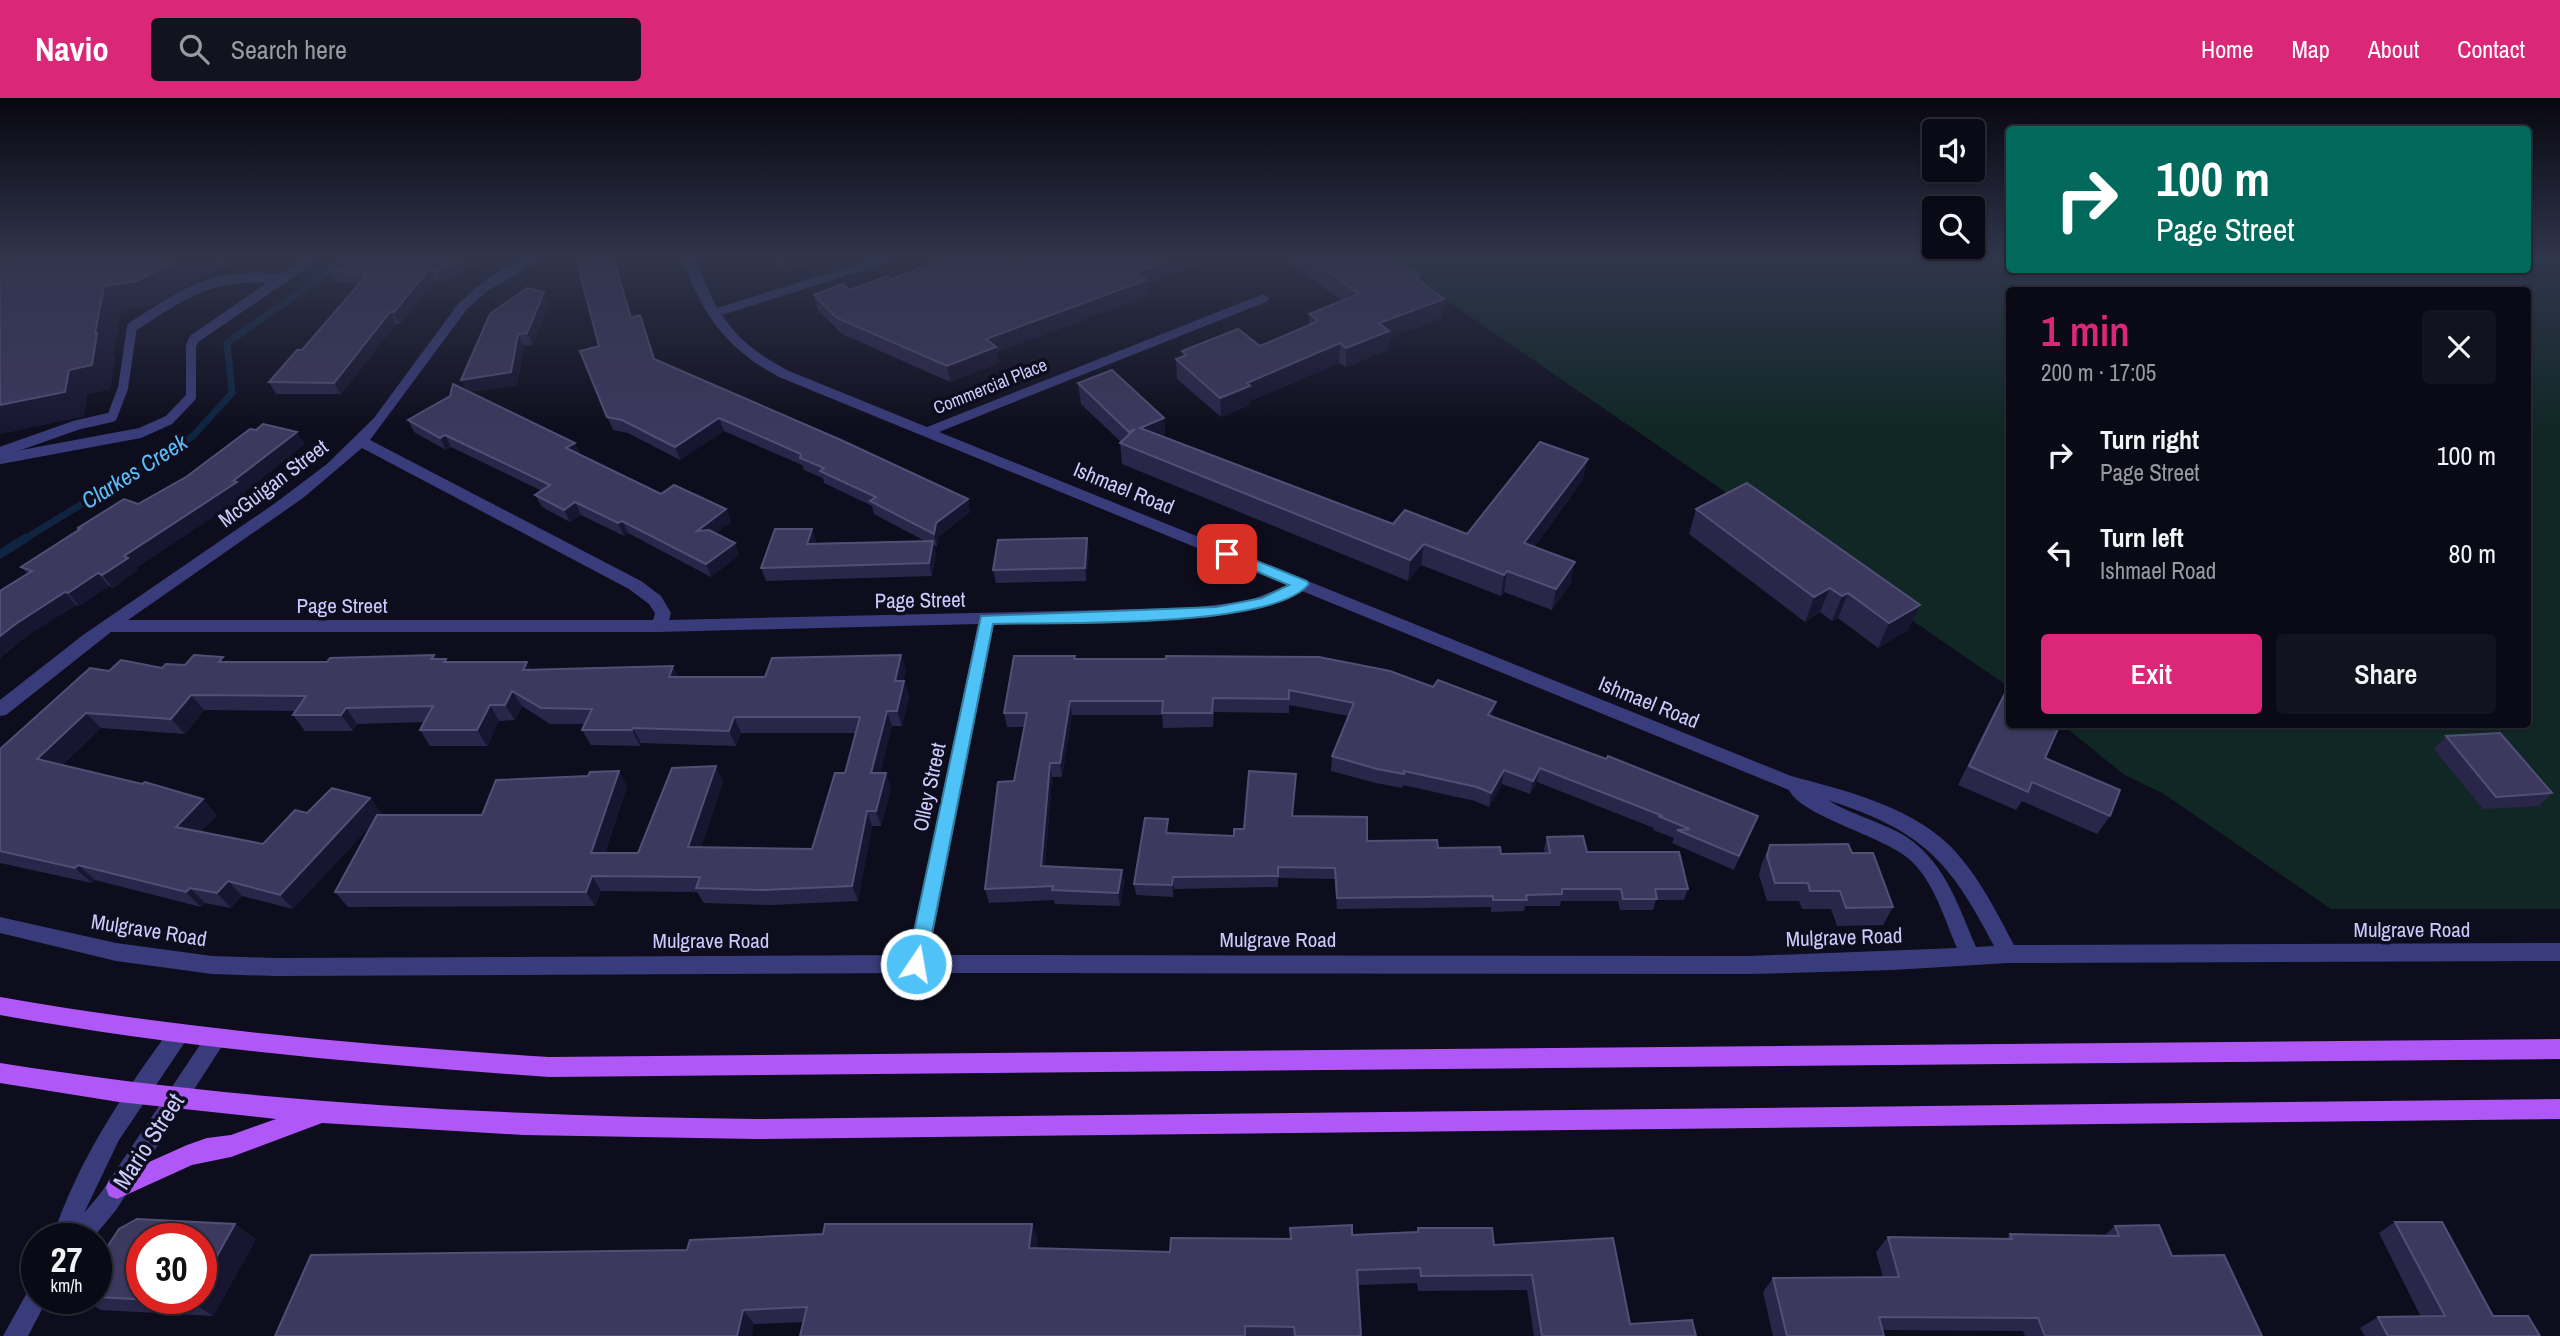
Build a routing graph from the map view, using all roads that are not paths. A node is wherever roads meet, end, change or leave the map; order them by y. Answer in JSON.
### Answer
{"nodes":[{"id":1,"x":150,"y":316,"type":"edge"},
{"id":2,"x":228,"y":316,"type":"edge"},
{"id":3,"x":455,"y":316,"type":"edge"},
{"id":4,"x":714,"y":316,"type":"edge"},
{"id":5,"x":1218,"y":316,"type":"edge"},
{"id":6,"x":926,"y":432,"type":"junction"},
{"id":7,"x":360,"y":441,"type":"junction"},
{"id":8,"x":0,"y":452,"type":"edge"},
{"id":9,"x":0,"y":459,"type":"edge"},
{"id":10,"x":1302,"y":584,"type":"junction"},
{"id":11,"x":987,"y":619,"type":"junction"},
{"id":12,"x":108,"y":626,"type":"junction"},
{"id":13,"x":659,"y":626,"type":"junction"},
{"id":14,"x":0,"y":710,"type":"edge"},
{"id":15,"x":1787,"y":782,"type":"junction"},
{"id":16,"x":0,"y":925,"type":"edge"},
{"id":17,"x":2560,"y":953,"type":"edge"},
{"id":18,"x":2008,"y":954,"type":"junction"},
{"id":19,"x":1969,"y":956,"type":"junction"},
{"id":20,"x":916,"y":964,"type":"junction"},
{"id":21,"x":0,"y":1006,"type":"edge"},
{"id":22,"x":177,"y":1035,"type":"junction"},
{"id":23,"x":215,"y":1040,"type":"junction"},
{"id":24,"x":2560,"y":1049,"type":"edge"},
{"id":25,"x":0,"y":1073,"type":"edge"},
{"id":26,"x":135,"y":1094,"type":"junction"},
{"id":27,"x":176,"y":1099,"type":"junction"},
{"id":28,"x":2560,"y":1109,"type":"edge"},
{"id":29,"x":325,"y":1112,"type":"junction"},
{"id":30,"x":117,"y":1188,"type":"junction"},
{"id":31,"x":69,"y":1223,"type":"edge"},
{"id":32,"x":90,"y":1223,"type":"edge"},
{"id":33,"x":27,"y":1314,"type":"edge"},
{"id":34,"x":15,"y":1336,"type":"edge"}],
"edges":[{"from":1,"to":8,"type":"lane"},
{"from":2,"to":9,"type":"lane"},
{"from":3,"to":7,"type":"street","name":"McGuigan Street"},
{"from":4,"to":6,"type":"street","name":"Ishmael Road"},
{"from":5,"to":6,"type":"street","name":"Commercial Place"},
{"from":6,"to":10,"type":"street","name":"Ishmael Road"},
{"from":7,"to":12,"type":"street","name":"McGuigan Street"},
{"from":7,"to":13,"type":"street"},
{"from":10,"to":11,"type":"street","name":"Page Street"},
{"from":10,"to":15,"type":"street","name":"Ishmael Road"},
{"from":11,"to":13,"type":"street","name":"Page Street"},
{"from":11,"to":20,"type":"street","name":"Olley Street"},
{"from":12,"to":13,"type":"street","name":"Page Street"},
{"from":12,"to":14,"type":"street","name":"McGuigan Street"},
{"from":15,"to":18,"type":"street","name":"Ishmael Road"},
{"from":15,"to":19,"type":"street","name":"Ishmael Road"},
{"from":16,"to":20,"type":"street","name":"Mulgrave Road"},
{"from":17,"to":18,"type":"street","name":"Mulgrave Road"},
{"from":18,"to":19,"type":"street","name":"Mulgrave Road"},
{"from":19,"to":20,"type":"street","name":"Mulgrave Road"},
{"from":21,"to":22,"type":"main road"},
{"from":22,"to":23,"type":"main road"},
{"from":22,"to":26,"type":"street","name":"Mario Street"},
{"from":23,"to":24,"type":"main road"},
{"from":23,"to":27,"type":"street","name":"Mario Street"},
{"from":25,"to":26,"type":"main road"},
{"from":26,"to":27,"type":"main road"},
{"from":26,"to":31,"type":"street","name":"Mario Street"},
{"from":27,"to":29,"type":"main road"},
{"from":27,"to":30,"type":"street","name":"Mario Street"},
{"from":28,"to":29,"type":"main road"},
{"from":29,"to":30,"type":"main road"},
{"from":30,"to":32,"type":"street","name":"Mario Street"},
{"from":33,"to":34,"type":"street"}]}
